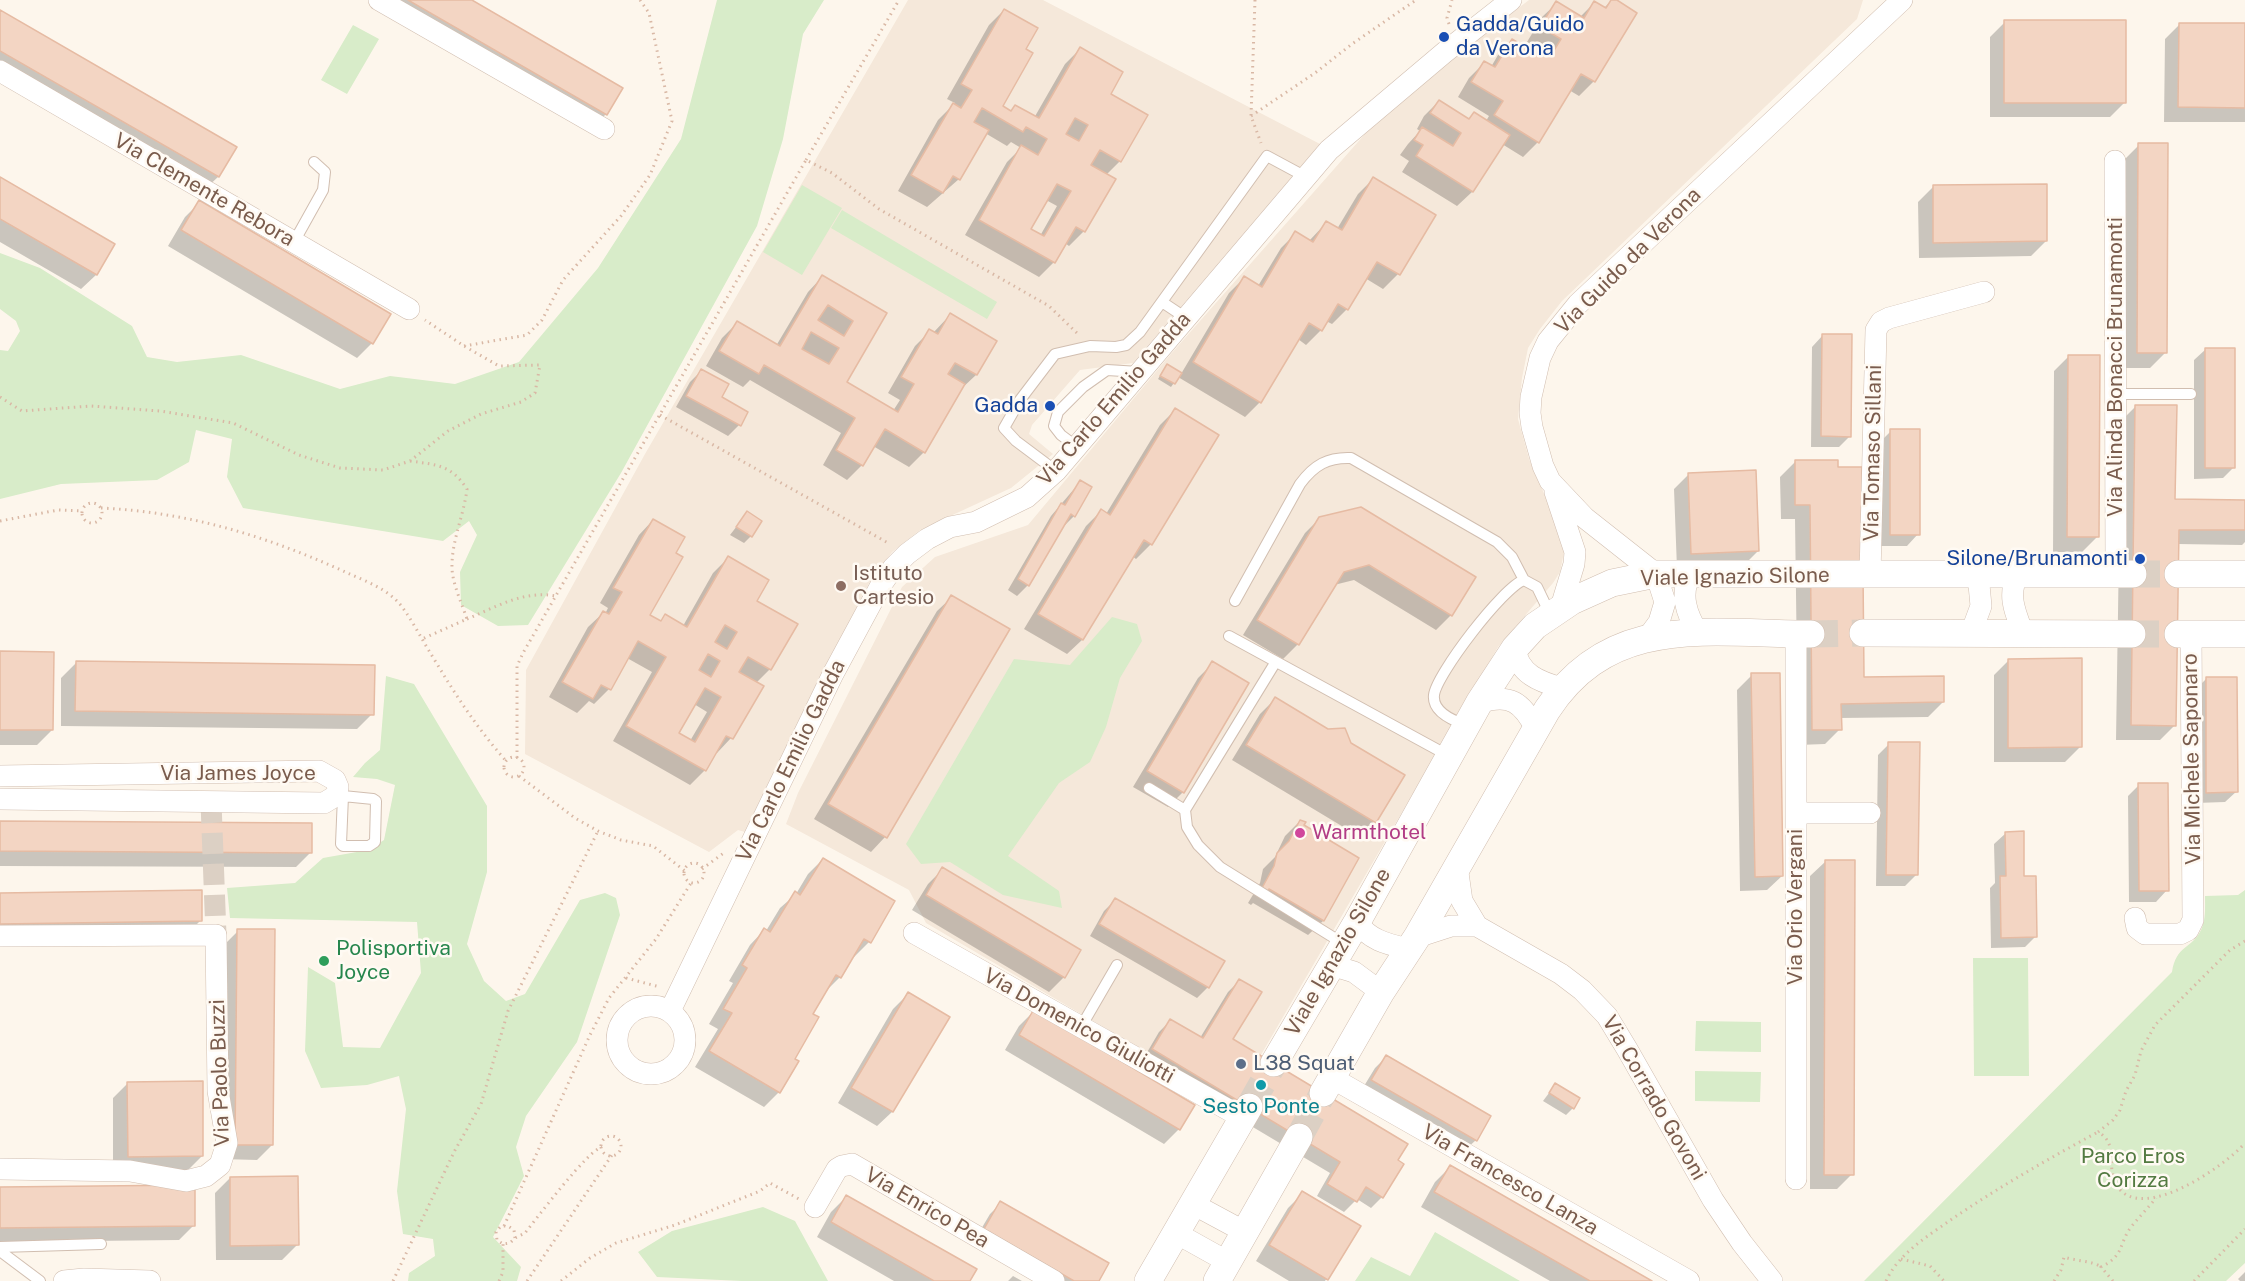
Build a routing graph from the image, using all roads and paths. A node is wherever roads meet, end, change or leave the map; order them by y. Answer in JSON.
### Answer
{"nodes":[{"id":1,"x":379,"y":0,"type":"edge"},
{"id":2,"x":640,"y":0,"type":"edge"},
{"id":3,"x":899,"y":0,"type":"edge"},
{"id":4,"x":1255,"y":0,"type":"edge"},
{"id":5,"x":1416,"y":0,"type":"edge"},
{"id":6,"x":1511,"y":0,"type":"edge"},
{"id":7,"x":1882,"y":0,"type":"edge"},
{"id":8,"x":1902,"y":0,"type":"edge"},
{"id":9,"x":1867,"y":34,"type":"junction"},
{"id":10,"x":0,"y":71,"type":"edge"},
{"id":11,"x":1251,"y":116,"type":"junction"},
{"id":12,"x":604,"y":129,"type":"dead end"},
{"id":13,"x":1267,"y":156,"type":"junction"},
{"id":14,"x":806,"y":160,"type":"junction"},
{"id":15,"x":2115,"y":161,"type":"dead end"},
{"id":16,"x":314,"y":162,"type":"dead end"},
{"id":17,"x":1306,"y":177,"type":"junction"},
{"id":18,"x":294,"y":242,"type":"junction"},
{"id":19,"x":1983,"y":292,"type":"dead end"},
{"id":20,"x":1162,"y":302,"type":"junction"},
{"id":21,"x":409,"y":309,"type":"joint"},
{"id":22,"x":1186,"y":318,"type":"junction"},
{"id":23,"x":464,"y":346,"type":"junction"},
{"id":24,"x":1090,"y":346,"type":"junction"},
{"id":25,"x":1142,"y":373,"type":"junction"},
{"id":26,"x":2116,"y":394,"type":"junction"},
{"id":27,"x":2191,"y":394,"type":"dead end"},
{"id":28,"x":0,"y":398,"type":"edge"},
{"id":29,"x":660,"y":414,"type":"junction"},
{"id":30,"x":1077,"y":447,"type":"junction"},
{"id":31,"x":411,"y":461,"type":"junction"},
{"id":32,"x":1056,"y":471,"type":"junction"},
{"id":33,"x":1550,"y":481,"type":"junction"},
{"id":34,"x":101,"y":508,"type":"junction"},
{"id":35,"x":83,"y":510,"type":"junction"},
{"id":36,"x":0,"y":520,"type":"edge"},
{"id":37,"x":907,"y":554,"type":"junction"},
{"id":38,"x":1656,"y":574,"type":"junction"},
{"id":39,"x":1690,"y":574,"type":"junction"},
{"id":40,"x":1978,"y":574,"type":"junction"},
{"id":41,"x":2018,"y":574,"type":"junction"},
{"id":42,"x":2124,"y":574,"type":"joint"},
{"id":43,"x":2178,"y":574,"type":"tunnel mouth"},
{"id":44,"x":2245,"y":574,"type":"edge"},
{"id":45,"x":1870,"y":575,"type":"junction"},
{"id":46,"x":1524,"y":580,"type":"junction"},
{"id":47,"x":556,"y":596,"type":"junction"},
{"id":48,"x":1235,"y":601,"type":"dead end"},
{"id":49,"x":1556,"y":611,"type":"junction"},
{"id":50,"x":467,"y":619,"type":"junction"},
{"id":51,"x":1698,"y":633,"type":"junction"},
{"id":52,"x":1863,"y":633,"type":"tunnel mouth"},
{"id":53,"x":1971,"y":633,"type":"junction"},
{"id":54,"x":2023,"y":633,"type":"junction"},
{"id":55,"x":1804,"y":634,"type":"joint"},
{"id":56,"x":2132,"y":634,"type":"tunnel mouth"},
{"id":57,"x":2184,"y":634,"type":"joint"},
{"id":58,"x":2245,"y":634,"type":"edge"},
{"id":59,"x":1229,"y":636,"type":"dead end"},
{"id":60,"x":1648,"y":637,"type":"junction"},
{"id":61,"x":422,"y":640,"type":"junction"},
{"id":62,"x":1515,"y":648,"type":"junction"},
{"id":63,"x":1275,"y":663,"type":"junction"},
{"id":64,"x":1562,"y":688,"type":"junction"},
{"id":65,"x":1473,"y":714,"type":"junction"},
{"id":66,"x":1536,"y":729,"type":"junction"},
{"id":67,"x":1449,"y":756,"type":"junction"},
{"id":68,"x":517,"y":758,"type":"junction"},
{"id":69,"x":507,"y":762,"type":"junction"},
{"id":70,"x":0,"y":776,"type":"edge"},
{"id":71,"x":519,"y":776,"type":"junction"},
{"id":72,"x":1149,"y":788,"type":"dead end"},
{"id":73,"x":340,"y":795,"type":"junction"},
{"id":74,"x":0,"y":799,"type":"edge"},
{"id":75,"x":1185,"y":810,"type":"junction"},
{"id":76,"x":1796,"y":813,"type":"junction"},
{"id":77,"x":1869,"y":813,"type":"dead end"},
{"id":78,"x":598,"y":831,"type":"junction"},
{"id":79,"x":1457,"y":866,"type":"junction"},
{"id":80,"x":685,"y":871,"type":"junction"},
{"id":81,"x":692,"y":883,"type":"junction"},
{"id":82,"x":2136,"y":918,"type":"dead end"},
{"id":83,"x":1477,"y":926,"type":"junction"},
{"id":84,"x":915,"y":933,"type":"dead end"},
{"id":85,"x":0,"y":936,"type":"edge"},
{"id":86,"x":2245,"y":941,"type":"edge"},
{"id":87,"x":1344,"y":943,"type":"junction"},
{"id":88,"x":1412,"y":943,"type":"junction"},
{"id":89,"x":1117,"y":965,"type":"dead end"},
{"id":90,"x":626,"y":978,"type":"junction"},
{"id":91,"x":680,"y":992,"type":"junction"},
{"id":92,"x":1381,"y":992,"type":"junction"},
{"id":93,"x":670,"y":1011,"type":"dead end"},
{"id":94,"x":1081,"y":1027,"type":"junction"},
{"id":95,"x":1274,"y":1063,"type":"tunnel mouth"},
{"id":96,"x":1328,"y":1086,"type":"joint"},
{"id":97,"x":1246,"y":1113,"type":"joint"},
{"id":98,"x":2098,"y":1132,"type":"junction"},
{"id":99,"x":1299,"y":1137,"type":"tunnel mouth"},
{"id":100,"x":2245,"y":1143,"type":"edge"},
{"id":101,"x":602,"y":1147,"type":"junction"},
{"id":102,"x":612,"y":1155,"type":"junction"},
{"id":103,"x":0,"y":1169,"type":"edge"},
{"id":104,"x":1796,"y":1179,"type":"dead end"},
{"id":105,"x":2157,"y":1197,"type":"junction"},
{"id":106,"x":1192,"y":1204,"type":"junction"},
{"id":107,"x":815,"y":1208,"type":"joint"},
{"id":108,"x":504,"y":1226,"type":"junction"},
{"id":109,"x":2245,"y":1229,"type":"edge"},
{"id":110,"x":1245,"y":1232,"type":"junction"},
{"id":111,"x":1176,"y":1233,"type":"junction"},
{"id":112,"x":515,"y":1238,"type":"junction"},
{"id":113,"x":503,"y":1244,"type":"junction"},
{"id":114,"x":101,"y":1245,"type":"dead end"},
{"id":115,"x":0,"y":1249,"type":"edge"},
{"id":116,"x":1901,"y":1259,"type":"junction"},
{"id":117,"x":2101,"y":1267,"type":"junction"},
{"id":118,"x":1222,"y":1272,"type":"edge"},
{"id":119,"x":40,"y":1281,"type":"edge"},
{"id":120,"x":64,"y":1281,"type":"edge"},
{"id":121,"x":150,"y":1281,"type":"edge"},
{"id":122,"x":393,"y":1281,"type":"edge"},
{"id":123,"x":499,"y":1281,"type":"edge"},
{"id":124,"x":526,"y":1281,"type":"edge"},
{"id":125,"x":561,"y":1281,"type":"edge"},
{"id":126,"x":1054,"y":1281,"type":"edge"},
{"id":127,"x":1148,"y":1281,"type":"edge"},
{"id":128,"x":1689,"y":1281,"type":"edge"},
{"id":129,"x":1772,"y":1281,"type":"edge"},
{"id":130,"x":1886,"y":1281,"type":"edge"},
{"id":131,"x":1944,"y":1281,"type":"edge"},
{"id":132,"x":2054,"y":1281,"type":"edge"},
{"id":133,"x":2114,"y":1281,"type":"edge"},
{"id":134,"x":2194,"y":1281,"type":"edge"}],
"edges":[{"from":1,"to":12,"type":"street"},
{"from":2,"to":23,"type":"path"},
{"from":3,"to":14,"type":"path"},
{"from":4,"to":11,"type":"path"},
{"from":5,"to":11,"type":"path"},
{"from":6,"to":17,"type":"street","name":"Via Carlo Emilio Gadda"},
{"from":7,"to":9,"type":"street","name":"Via Guido da Verona"},
{"from":8,"to":9,"type":"street","name":"Via Guido da Verona"},
{"from":9,"to":33,"type":"street","name":"Via Guido da Verona"},
{"from":10,"to":18,"type":"street","name":"Via Clemente Rebora"},
{"from":11,"to":13,"type":"path"},
{"from":13,"to":17,"type":"lane"},
{"from":13,"to":20,"type":"lane"},
{"from":14,"to":24,"type":"path"},
{"from":14,"to":29,"type":"path"},
{"from":15,"to":26,"type":"street","name":"Via Alinda Bonacci Brunamonti"},
{"from":16,"to":18,"type":"lane"},
{"from":17,"to":22,"type":"street","name":"Via Carlo Emilio Gadda"},
{"from":18,"to":21,"type":"street","name":"Via Clemente Rebora"},
{"from":19,"to":45,"type":"street","name":"Via Tomaso Sillani"},
{"from":20,"to":22,"type":"lane"},
{"from":20,"to":24,"type":"lane"},
{"from":21,"to":23,"type":"path"},
{"from":22,"to":25,"type":"street","name":"Via Carlo Emilio Gadda"},
{"from":23,"to":31,"type":"path"},
{"from":24,"to":32,"type":"lane"},
{"from":25,"to":30,"type":"street","name":"Via Carlo Emilio Gadda"},
{"from":25,"to":30,"type":"lane"},
{"from":26,"to":27,"type":"lane"},
{"from":26,"to":42,"type":"street","name":"Via Alinda Bonacci Brunamonti"},
{"from":28,"to":31,"type":"path"},
{"from":29,"to":37,"type":"path"},
{"from":29,"to":47,"type":"path"},
{"from":30,"to":32,"type":"street","name":"Via Carlo Emilio Gadda"},
{"from":31,"to":50,"type":"path"},
{"from":32,"to":37,"type":"street","name":"Via Carlo Emilio Gadda"},
{"from":33,"to":38,"type":"street","name":"Via Guido da Verona"},
{"from":33,"to":49,"type":"street"},
{"from":34,"to":35,"type":"path"},
{"from":34,"to":35,"type":"path"},
{"from":34,"to":61,"type":"path"},
{"from":35,"to":36,"type":"path"},
{"from":37,"to":91,"type":"street","name":"Via Carlo Emilio Gadda"},
{"from":38,"to":39,"type":"street","name":"Viale Ignazio Silone"},
{"from":38,"to":49,"type":"street","name":"Viale Ignazio Silone"},
{"from":38,"to":60,"type":"street"},
{"from":39,"to":45,"type":"street","name":"Viale Ignazio Silone"},
{"from":39,"to":51,"type":"street"},
{"from":40,"to":41,"type":"street","name":"Viale Ignazio Silone"},
{"from":40,"to":45,"type":"street","name":"Viale Ignazio Silone"},
{"from":40,"to":53,"type":"street"},
{"from":41,"to":42,"type":"street","name":"Viale Ignazio Silone"},
{"from":41,"to":54,"type":"street"},
{"from":43,"to":44,"type":"street"},
{"from":46,"to":48,"type":"lane"},
{"from":46,"to":49,"type":"lane"},
{"from":46,"to":65,"type":"lane"},
{"from":47,"to":50,"type":"path"},
{"from":47,"to":68,"type":"path"},
{"from":49,"to":62,"type":"street","name":"Viale Ignazio Silone"},
{"from":50,"to":61,"type":"path"},
{"from":51,"to":55,"type":"street"},
{"from":51,"to":60,"type":"street"},
{"from":52,"to":53,"type":"street"},
{"from":53,"to":54,"type":"street"},
{"from":54,"to":56,"type":"street"},
{"from":55,"to":76,"type":"street","name":"Via Orio Vergani"},
{"from":57,"to":58,"type":"street"},
{"from":57,"to":82,"type":"street","name":"Via Michele Saponaro"},
{"from":59,"to":63,"type":"lane"},
{"from":60,"to":64,"type":"street"},
{"from":61,"to":69,"type":"path"},
{"from":62,"to":64,"type":"street"},
{"from":62,"to":65,"type":"street","name":"Viale Ignazio Silone"},
{"from":63,"to":67,"type":"lane"},
{"from":63,"to":75,"type":"lane"},
{"from":64,"to":66,"type":"street"},
{"from":65,"to":66,"type":"street"},
{"from":65,"to":67,"type":"street","name":"Viale Ignazio Silone"},
{"from":66,"to":79,"type":"street"},
{"from":67,"to":87,"type":"street","name":"Viale Ignazio Silone"},
{"from":68,"to":69,"type":"path"},
{"from":68,"to":71,"type":"path"},
{"from":69,"to":71,"type":"path"},
{"from":70,"to":73,"type":"street","name":"Via James Joyce"},
{"from":71,"to":78,"type":"path"},
{"from":72,"to":75,"type":"lane"},
{"from":73,"to":73,"type":"lane"},
{"from":73,"to":74,"type":"street","name":"Via James Joyce"},
{"from":75,"to":87,"type":"lane"},
{"from":76,"to":77,"type":"street"},
{"from":76,"to":104,"type":"street","name":"Via Orio Vergani"},
{"from":78,"to":80,"type":"path"},
{"from":78,"to":122,"type":"path"},
{"from":79,"to":83,"type":"street","name":"Via Corrado Govoni"},
{"from":79,"to":88,"type":"street"},
{"from":80,"to":81,"type":"path"},
{"from":80,"to":81,"type":"path"},
{"from":81,"to":90,"type":"path"},
{"from":83,"to":88,"type":"street"},
{"from":83,"to":129,"type":"street","name":"Via Corrado Govoni"},
{"from":84,"to":94,"type":"street","name":"Via Domenico Giuliotti"},
{"from":85,"to":103,"type":"street","name":"Via Paolo Buzzi"},
{"from":86,"to":98,"type":"path"},
{"from":87,"to":88,"type":"street"},
{"from":87,"to":92,"type":"street"},
{"from":87,"to":95,"type":"street","name":"Viale Ignazio Silone"},
{"from":88,"to":92,"type":"street"},
{"from":89,"to":94,"type":"lane"},
{"from":90,"to":91,"type":"path"},
{"from":90,"to":108,"type":"path"},
{"from":91,"to":93,"type":"street","name":"Via Carlo Emilio Gadda"},
{"from":92,"to":96,"type":"street"},
{"from":94,"to":97,"type":"street","name":"Via Domenico Giuliotti"},
{"from":96,"to":128,"type":"street","name":"Via Francesco Lanza"},
{"from":97,"to":106,"type":"street"},
{"from":98,"to":105,"type":"path"},
{"from":98,"to":116,"type":"path"},
{"from":99,"to":110,"type":"street"},
{"from":100,"to":105,"type":"path"},
{"from":101,"to":102,"type":"path"},
{"from":101,"to":102,"type":"path"},
{"from":101,"to":112,"type":"path"},
{"from":102,"to":124,"type":"path"},
{"from":105,"to":117,"type":"path"},
{"from":106,"to":110,"type":"street"},
{"from":106,"to":111,"type":"street"},
{"from":107,"to":125,"type":"path"},
{"from":107,"to":126,"type":"street","name":"Via Enrico Pea"},
{"from":108,"to":112,"type":"path"},
{"from":108,"to":113,"type":"path"},
{"from":109,"to":134,"type":"path"},
{"from":110,"to":118,"type":"street"},
{"from":111,"to":118,"type":"street"},
{"from":111,"to":127,"type":"street"},
{"from":112,"to":113,"type":"path"},
{"from":113,"to":123,"type":"path"},
{"from":114,"to":115,"type":"lane"},
{"from":115,"to":119,"type":"lane"},
{"from":116,"to":130,"type":"path"},
{"from":116,"to":131,"type":"path"},
{"from":117,"to":132,"type":"path"},
{"from":117,"to":133,"type":"path"},
{"from":120,"to":121,"type":"street"}]}
